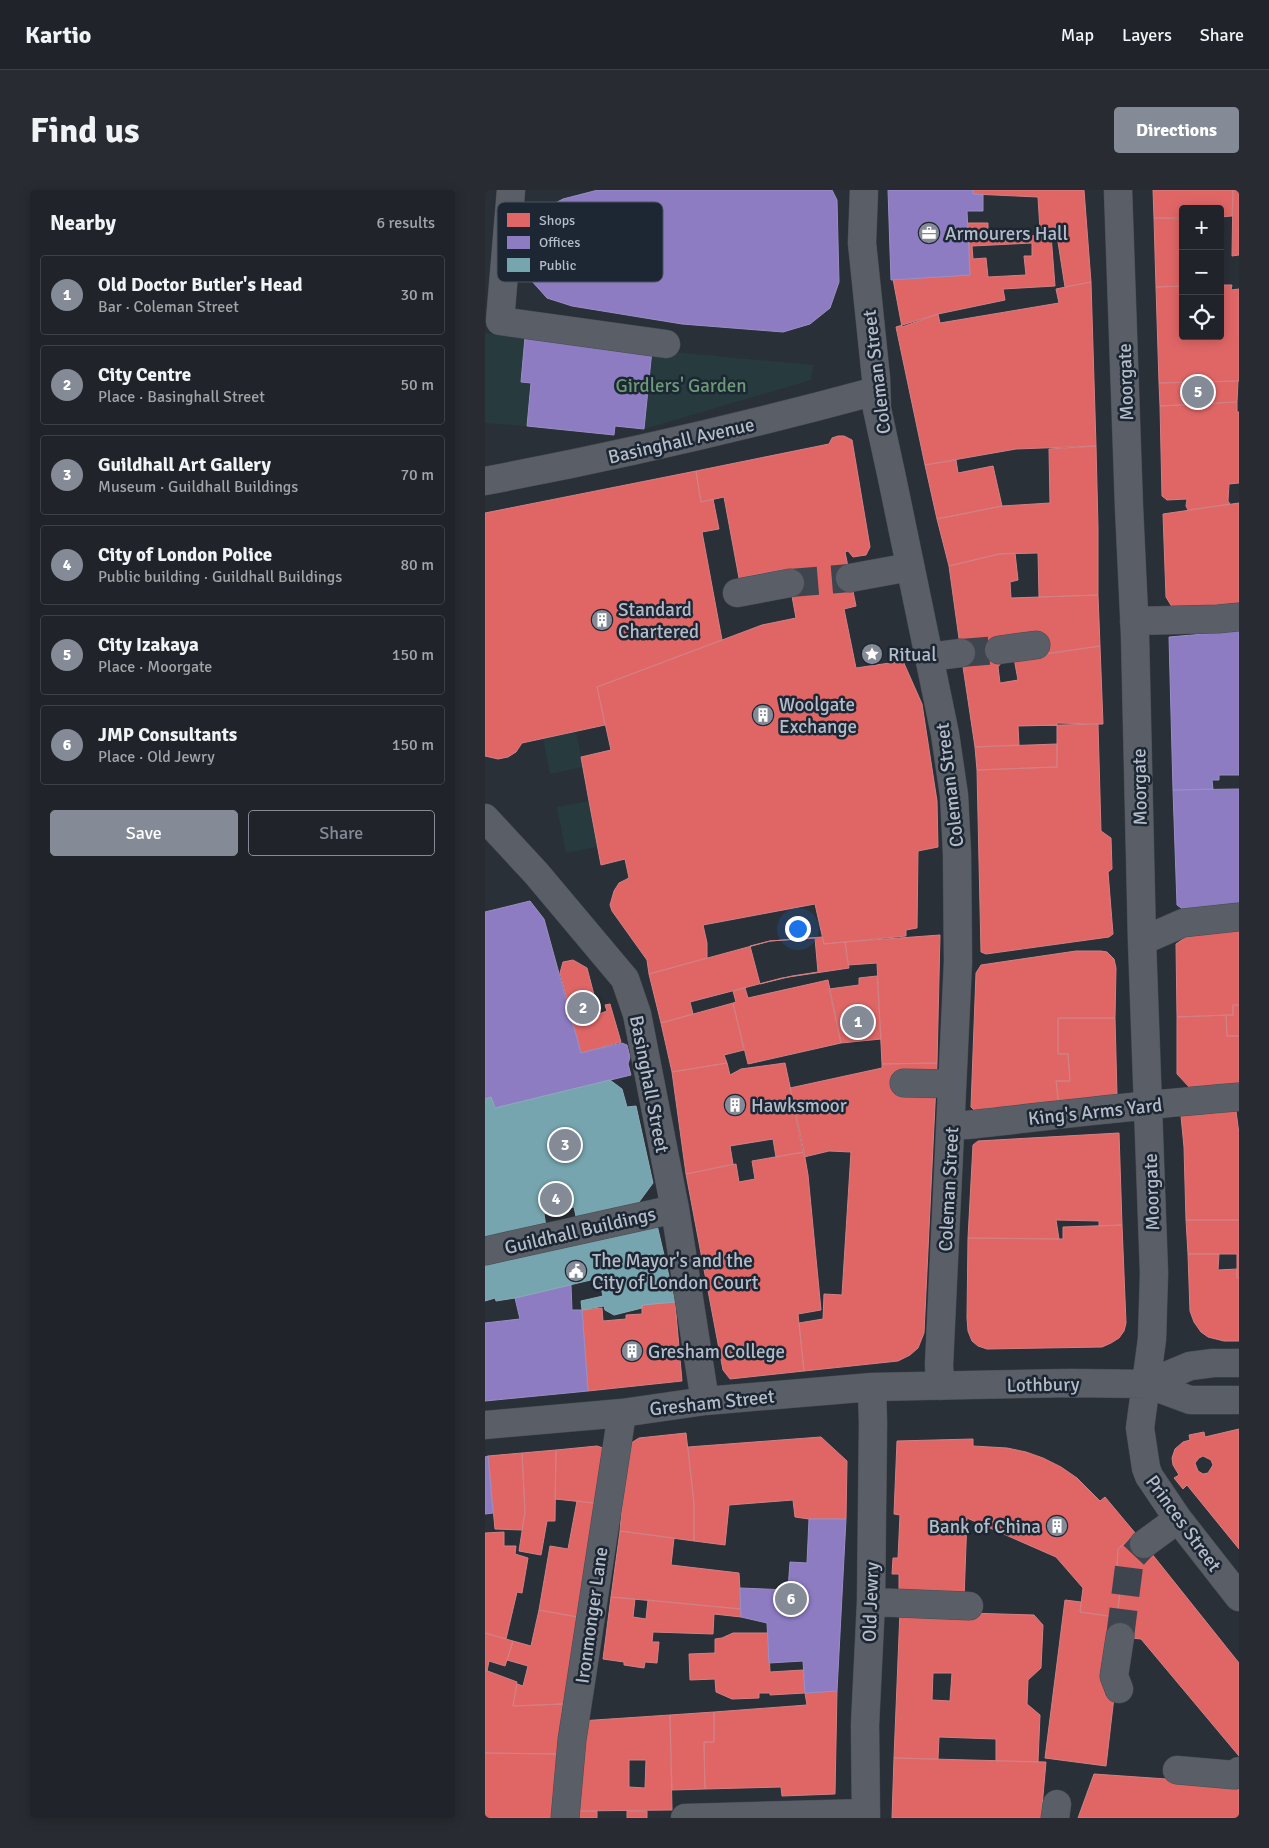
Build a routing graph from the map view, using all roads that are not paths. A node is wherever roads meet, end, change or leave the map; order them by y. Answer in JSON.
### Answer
{"nodes":[{"id":1,"x":863,"y":190,"type":"edge"},
{"id":2,"x":1119,"y":190,"type":"edge"},
{"id":3,"x":503,"y":282,"type":"edge"},
{"id":4,"x":666,"y":344,"type":"dead end"},
{"id":5,"x":876,"y":391,"type":"junction"},
{"id":6,"x":485,"y":481,"type":"edge"},
{"id":7,"x":910,"y":567,"type":"junction"},
{"id":8,"x":850,"y":578,"type":"tunnel mouth"},
{"id":9,"x":790,"y":583,"type":"tunnel mouth"},
{"id":10,"x":737,"y":593,"type":"dead end"},
{"id":11,"x":1239,"y":617,"type":"edge"},
{"id":12,"x":1134,"y":621,"type":"junction"},
{"id":13,"x":1036,"y":645,"type":"dead end"},
{"id":14,"x":999,"y":650,"type":"tunnel mouth"},
{"id":15,"x":961,"y":653,"type":"tunnel mouth"},
{"id":16,"x":929,"y":657,"type":"junction"},
{"id":17,"x":485,"y":818,"type":"edge"},
{"id":18,"x":1239,"y":917,"type":"edge"},
{"id":19,"x":1142,"y":941,"type":"junction"},
{"id":20,"x":904,"y":1083,"type":"dead end"},
{"id":21,"x":952,"y":1084,"type":"junction"},
{"id":22,"x":1239,"y":1097,"type":"edge"},
{"id":23,"x":1149,"y":1104,"type":"junction"},
{"id":24,"x":951,"y":1125,"type":"junction"},
{"id":25,"x":675,"y":1209,"type":"junction"},
{"id":26,"x":485,"y":1251,"type":"edge"},
{"id":27,"x":1239,"y":1363,"type":"edge"},
{"id":28,"x":1147,"y":1384,"type":"junction"},
{"id":29,"x":872,"y":1386,"type":"junction"},
{"id":30,"x":940,"y":1386,"type":"junction"},
{"id":31,"x":1239,"y":1400,"type":"edge"},
{"id":32,"x":705,"y":1401,"type":"junction"},
{"id":33,"x":621,"y":1413,"type":"junction"},
{"id":34,"x":485,"y":1425,"type":"edge"},
{"id":35,"x":1178,"y":1519,"type":"junction"},
{"id":36,"x":1144,"y":1544,"type":"tunnel mouth"},
{"id":37,"x":1239,"y":1597,"type":"edge"},
{"id":38,"x":871,"y":1602,"type":"junction"},
{"id":39,"x":969,"y":1606,"type":"dead end"},
{"id":40,"x":1120,"y":1637,"type":"tunnel mouth"},
{"id":41,"x":1119,"y":1689,"type":"dead end"},
{"id":42,"x":1177,"y":1770,"type":"dead end"},
{"id":43,"x":1239,"y":1771,"type":"edge"},
{"id":44,"x":866,"y":1816,"type":"edge"},
{"id":45,"x":565,"y":1818,"type":"edge"},
{"id":46,"x":685,"y":1818,"type":"edge"}],
"edges":[{"from":1,"to":5,"type":"street","name":"Coleman Street"},
{"from":2,"to":12,"type":"street","name":"Moorgate"},
{"from":3,"to":4,"type":"street"},
{"from":5,"to":6,"type":"street","name":"Basinghall Avenue"},
{"from":5,"to":7,"type":"street","name":"Coleman Street"},
{"from":7,"to":8,"type":"street"},
{"from":7,"to":16,"type":"street","name":"Coleman Street"},
{"from":9,"to":10,"type":"street"},
{"from":11,"to":12,"type":"street"},
{"from":12,"to":19,"type":"street","name":"Moorgate"},
{"from":13,"to":14,"type":"street"},
{"from":15,"to":16,"type":"street"},
{"from":16,"to":21,"type":"street","name":"Coleman Street"},
{"from":17,"to":25,"type":"street","name":"Basinghall Street"},
{"from":18,"to":19,"type":"street"},
{"from":19,"to":23,"type":"street","name":"Moorgate"},
{"from":20,"to":21,"type":"street"},
{"from":21,"to":24,"type":"street","name":"Coleman Street"},
{"from":22,"to":23,"type":"street","name":"King's Arms Yard"},
{"from":23,"to":24,"type":"street","name":"King's Arms Yard"},
{"from":23,"to":28,"type":"street","name":"Moorgate"},
{"from":24,"to":30,"type":"street","name":"Coleman Street"},
{"from":25,"to":26,"type":"street","name":"Guildhall Buildings"},
{"from":25,"to":32,"type":"street","name":"Basinghall Street"},
{"from":27,"to":28,"type":"street","name":"Lothbury"},
{"from":28,"to":30,"type":"street","name":"Lothbury"},
{"from":28,"to":31,"type":"street","name":"Lothbury"},
{"from":28,"to":35,"type":"street","name":"Princes Street"},
{"from":29,"to":30,"type":"street","name":"Gresham Street"},
{"from":29,"to":32,"type":"street","name":"Gresham Street"},
{"from":29,"to":38,"type":"street","name":"Old Jewry"},
{"from":32,"to":33,"type":"street","name":"Gresham Street"},
{"from":33,"to":34,"type":"street","name":"Gresham Street"},
{"from":33,"to":45,"type":"street","name":"Ironmonger Lane"},
{"from":35,"to":36,"type":"street"},
{"from":35,"to":37,"type":"street","name":"Princes Street"},
{"from":38,"to":39,"type":"street"},
{"from":38,"to":44,"type":"street","name":"Old Jewry"},
{"from":40,"to":41,"type":"street"},
{"from":42,"to":43,"type":"street"},
{"from":44,"to":46,"type":"street"}]}
